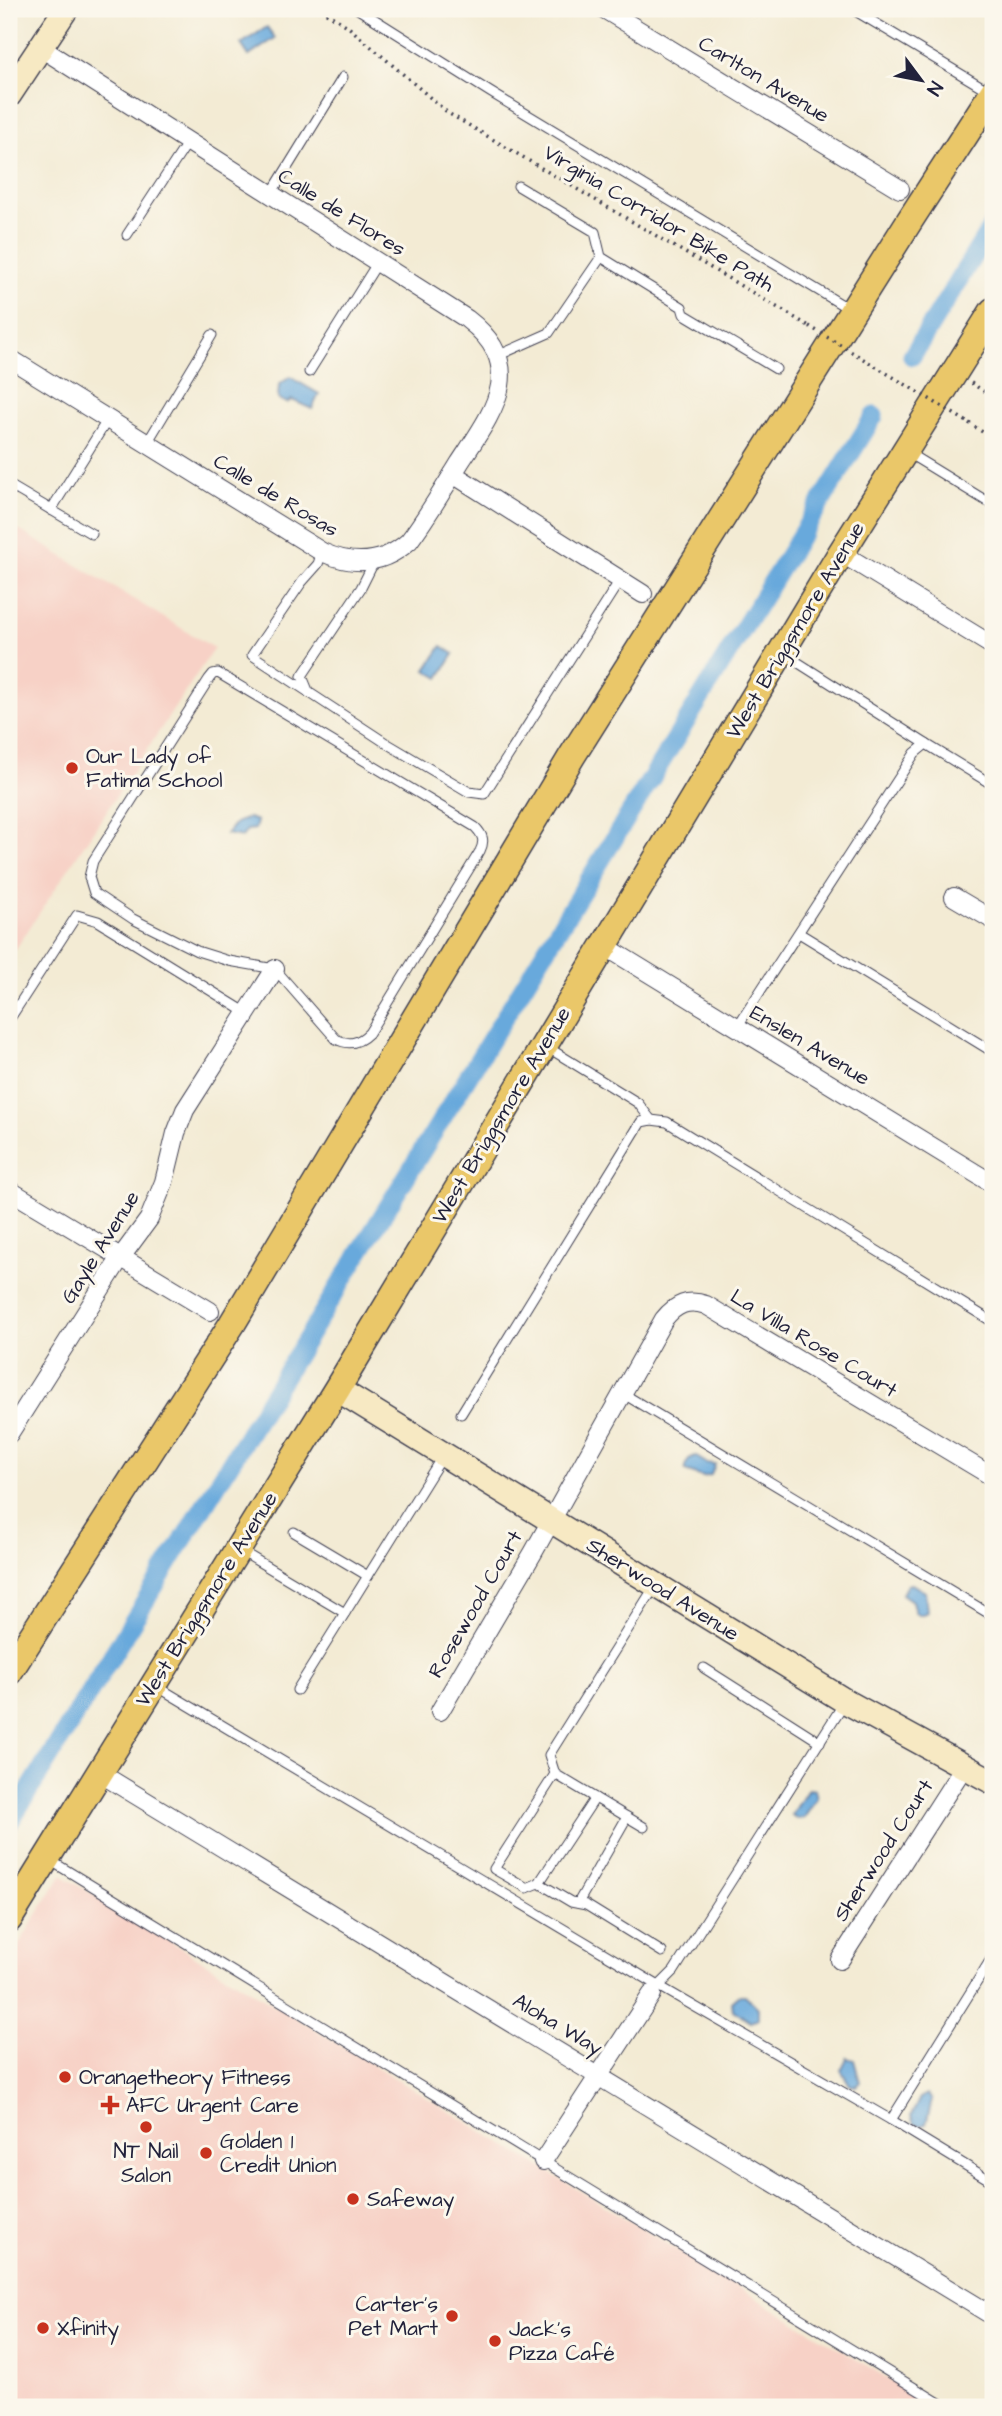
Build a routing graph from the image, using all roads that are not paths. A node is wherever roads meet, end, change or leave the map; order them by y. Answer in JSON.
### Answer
{"nodes":[{"id":1,"x":66,"y":9,"type":"edge"},
{"id":2,"x":358,"y":9,"type":"edge"},
{"id":3,"x":604,"y":9,"type":"edge"},
{"id":4,"x":852,"y":9,"type":"edge"},
{"id":5,"x":41,"y":48,"type":"junction"},
{"id":6,"x":343,"y":77,"type":"dead end"},
{"id":7,"x":993,"y":93,"type":"edge"},
{"id":8,"x":9,"y":95,"type":"edge"},
{"id":9,"x":188,"y":142,"type":"junction"},
{"id":10,"x":518,"y":186,"type":"dead end"},
{"id":11,"x":900,"y":189,"type":"dead end"},
{"id":12,"x":271,"y":194,"type":"junction"},
{"id":13,"x":127,"y":234,"type":"dead end"},
{"id":14,"x":601,"y":257,"type":"junction"},
{"id":15,"x":378,"y":262,"type":"junction"},
{"id":16,"x":993,"y":310,"type":"edge"},
{"id":17,"x":852,"y":312,"type":"junction"},
{"id":18,"x":212,"y":335,"type":"dead end"},
{"id":19,"x":497,"y":356,"type":"junction"},
{"id":20,"x":9,"y":358,"type":"edge"},
{"id":21,"x":776,"y":369,"type":"dead end"},
{"id":22,"x":309,"y":372,"type":"dead end"},
{"id":23,"x":108,"y":419,"type":"junction"},
{"id":24,"x":147,"y":443,"type":"junction"},
{"id":25,"x":905,"y":452,"type":"junction"},
{"id":26,"x":453,"y":474,"type":"junction"},
{"id":27,"x":9,"y":485,"type":"edge"},
{"id":28,"x":993,"y":505,"type":"edge"},
{"id":29,"x":51,"y":510,"type":"junction"},
{"id":30,"x":92,"y":534,"type":"dead end"},
{"id":31,"x":322,"y":552,"type":"junction"},
{"id":32,"x":841,"y":553,"type":"junction"},
{"id":33,"x":375,"y":560,"type":"junction"},
{"id":34,"x":620,"y":580,"type":"junction"},
{"id":35,"x":643,"y":594,"type":"dead end"},
{"id":36,"x":993,"y":646,"type":"edge"},
{"id":37,"x":781,"y":652,"type":"junction"},
{"id":38,"x":309,"y":693,"type":"junction"},
{"id":39,"x":926,"y":744,"type":"junction"},
{"id":40,"x":993,"y":786,"type":"edge"},
{"id":41,"x":954,"y":897,"type":"dead end"},
{"id":42,"x":993,"y":920,"type":"edge"},
{"id":43,"x":799,"y":933,"type":"junction"},
{"id":44,"x":603,"y":945,"type":"junction"},
{"id":45,"x":275,"y":969,"type":"junction"},
{"id":46,"x":247,"y":1013,"type":"junction"},
{"id":47,"x":9,"y":1020,"type":"edge"},
{"id":48,"x":737,"y":1027,"type":"junction"},
{"id":49,"x":543,"y":1045,"type":"junction"},
{"id":50,"x":993,"y":1052,"type":"edge"},
{"id":51,"x":651,"y":1120,"type":"junction"},
{"id":52,"x":993,"y":1184,"type":"edge"},
{"id":53,"x":9,"y":1190,"type":"edge"},
{"id":54,"x":121,"y":1257,"type":"junction"},
{"id":55,"x":210,"y":1311,"type":"dead end"},
{"id":56,"x":993,"y":1322,"type":"edge"},
{"id":57,"x":337,"y":1389,"type":"junction"},
{"id":58,"x":622,"y":1393,"type":"junction"},
{"id":59,"x":461,"y":1414,"type":"dead end"},
{"id":60,"x":9,"y":1434,"type":"edge"},
{"id":61,"x":444,"y":1455,"type":"junction"},
{"id":62,"x":992,"y":1473,"type":"edge"},
{"id":63,"x":550,"y":1520,"type":"junction"},
{"id":64,"x":294,"y":1532,"type":"dead end"},
{"id":65,"x":238,"y":1549,"type":"junction"},
{"id":66,"x":368,"y":1576,"type":"junction"},
{"id":67,"x":656,"y":1584,"type":"junction"},
{"id":68,"x":345,"y":1613,"type":"junction"},
{"id":69,"x":993,"y":1616,"type":"edge"},
{"id":70,"x":704,"y":1668,"type":"dead end"},
{"id":71,"x":9,"y":1672,"type":"edge"},
{"id":72,"x":154,"y":1684,"type":"junction"},
{"id":73,"x":297,"y":1690,"type":"dead end"},
{"id":74,"x":845,"y":1701,"type":"junction"},
{"id":75,"x":440,"y":1711,"type":"dead end"},
{"id":76,"x":820,"y":1742,"type":"junction"},
{"id":77,"x":965,"y":1765,"type":"junction"},
{"id":78,"x":98,"y":1772,"type":"junction"},
{"id":79,"x":555,"y":1774,"type":"junction"},
{"id":80,"x":993,"y":1782,"type":"edge"},
{"id":81,"x":595,"y":1798,"type":"junction"},
{"id":82,"x":627,"y":1817,"type":"junction"},
{"id":83,"x":644,"y":1828,"type":"dead end"},
{"id":84,"x":46,"y":1858,"type":"junction"},
{"id":85,"x":539,"y":1882,"type":"junction"},
{"id":86,"x":578,"y":1903,"type":"junction"},
{"id":87,"x":9,"y":1919,"type":"edge"},
{"id":88,"x":662,"y":1952,"type":"dead end"},
{"id":89,"x":993,"y":1956,"type":"edge"},
{"id":90,"x":840,"y":1960,"type":"dead end"},
{"id":91,"x":655,"y":1990,"type":"junction"},
{"id":92,"x":598,"y":2075,"type":"junction"},
{"id":93,"x":891,"y":2120,"type":"junction"},
{"id":94,"x":543,"y":2161,"type":"junction"},
{"id":95,"x":993,"y":2182,"type":"edge"},
{"id":96,"x":993,"y":2316,"type":"edge"},
{"id":97,"x":20,"y":2407,"type":"edge"},
{"id":98,"x":26,"y":2407,"type":"edge"},
{"id":99,"x":946,"y":2407,"type":"edge"}],
"edges":[{"from":1,"to":5,"type":"street"},
{"from":2,"to":17,"type":"lane"},
{"from":3,"to":11,"type":"street","name":"Carlton Avenue"},
{"from":4,"to":7,"type":"lane"},
{"from":5,"to":8,"type":"street"},
{"from":5,"to":9,"type":"street","name":"Calle de Flores"},
{"from":6,"to":12,"type":"lane"},
{"from":7,"to":17,"type":"main road"},
{"from":9,"to":12,"type":"street","name":"Calle de Flores"},
{"from":9,"to":13,"type":"lane"},
{"from":10,"to":14,"type":"lane"},
{"from":12,"to":15,"type":"street","name":"Calle de Flores"},
{"from":14,"to":19,"type":"lane"},
{"from":14,"to":21,"type":"lane"},
{"from":15,"to":19,"type":"street","name":"Calle de Flores"},
{"from":15,"to":22,"type":"lane"},
{"from":16,"to":25,"type":"main road","name":"West Briggsmore Avenue"},
{"from":17,"to":71,"type":"main road"},
{"from":18,"to":24,"type":"lane"},
{"from":19,"to":26,"type":"street"},
{"from":20,"to":23,"type":"street","name":"Calle de Rosas"},
{"from":23,"to":24,"type":"street","name":"Calle de Rosas"},
{"from":23,"to":29,"type":"lane"},
{"from":24,"to":31,"type":"street","name":"Calle de Rosas"},
{"from":25,"to":28,"type":"lane"},
{"from":25,"to":32,"type":"main road","name":"West Briggsmore Avenue"},
{"from":26,"to":33,"type":"street"},
{"from":26,"to":34,"type":"street"},
{"from":27,"to":29,"type":"lane"},
{"from":29,"to":30,"type":"lane"},
{"from":31,"to":33,"type":"street","name":"Calle de Rosas"},
{"from":31,"to":38,"type":"lane"},
{"from":32,"to":36,"type":"street"},
{"from":32,"to":37,"type":"main road","name":"West Briggsmore Avenue"},
{"from":33,"to":38,"type":"lane"},
{"from":34,"to":35,"type":"street"},
{"from":34,"to":38,"type":"lane"},
{"from":37,"to":39,"type":"lane"},
{"from":37,"to":44,"type":"main road","name":"West Briggsmore Avenue"},
{"from":39,"to":40,"type":"lane"},
{"from":39,"to":43,"type":"lane"},
{"from":41,"to":42,"type":"street"},
{"from":43,"to":48,"type":"lane"},
{"from":43,"to":50,"type":"lane"},
{"from":44,"to":48,"type":"street","name":"Enslen Avenue"},
{"from":44,"to":49,"type":"main road","name":"West Briggsmore Avenue"},
{"from":45,"to":45,"type":"lane"},
{"from":45,"to":46,"type":"street","name":"Gayle Avenue"},
{"from":46,"to":47,"type":"lane"},
{"from":46,"to":54,"type":"street","name":"Gayle Avenue"},
{"from":48,"to":52,"type":"street","name":"Enslen Avenue"},
{"from":49,"to":51,"type":"lane"},
{"from":49,"to":57,"type":"main road","name":"West Briggsmore Avenue"},
{"from":51,"to":56,"type":"lane"},
{"from":51,"to":59,"type":"lane"},
{"from":53,"to":54,"type":"street"},
{"from":54,"to":55,"type":"street"},
{"from":54,"to":60,"type":"street","name":"Gayle Avenue"},
{"from":57,"to":61,"type":"street","name":"Sherwood Avenue"},
{"from":57,"to":65,"type":"main road","name":"West Briggsmore Avenue"},
{"from":58,"to":62,"type":"street","name":"La Villa Rose Court"},
{"from":58,"to":63,"type":"street","name":"La Villa Rose Court"},
{"from":58,"to":69,"type":"lane"},
{"from":61,"to":63,"type":"street","name":"Sherwood Avenue"},
{"from":61,"to":66,"type":"lane"},
{"from":63,"to":67,"type":"street","name":"Sherwood Avenue"},
{"from":63,"to":75,"type":"street","name":"Rosewood Court"},
{"from":64,"to":66,"type":"lane"},
{"from":65,"to":68,"type":"lane"},
{"from":65,"to":72,"type":"main road","name":"West Briggsmore Avenue"},
{"from":66,"to":68,"type":"lane"},
{"from":67,"to":74,"type":"street","name":"Sherwood Avenue"},
{"from":67,"to":79,"type":"lane"},
{"from":68,"to":73,"type":"lane"},
{"from":70,"to":76,"type":"lane"},
{"from":72,"to":78,"type":"main road","name":"West Briggsmore Avenue"},
{"from":72,"to":91,"type":"lane"},
{"from":74,"to":76,"type":"lane"},
{"from":74,"to":77,"type":"street","name":"Sherwood Avenue"},
{"from":76,"to":91,"type":"lane"},
{"from":77,"to":80,"type":"street","name":"Sherwood Avenue"},
{"from":77,"to":90,"type":"street","name":"Sherwood Court"},
{"from":78,"to":84,"type":"main road","name":"West Briggsmore Avenue"},
{"from":78,"to":92,"type":"street","name":"Aloha Way"},
{"from":79,"to":81,"type":"lane"},
{"from":79,"to":85,"type":"lane"},
{"from":81,"to":82,"type":"lane"},
{"from":81,"to":85,"type":"lane"},
{"from":82,"to":83,"type":"lane"},
{"from":82,"to":86,"type":"lane"},
{"from":84,"to":87,"type":"main road","name":"West Briggsmore Avenue"},
{"from":84,"to":94,"type":"lane"},
{"from":85,"to":86,"type":"lane"},
{"from":86,"to":88,"type":"lane"},
{"from":89,"to":93,"type":"lane"},
{"from":91,"to":92,"type":"street"},
{"from":91,"to":93,"type":"lane"},
{"from":92,"to":94,"type":"street"},
{"from":92,"to":96,"type":"street","name":"Aloha Way"},
{"from":93,"to":95,"type":"lane"},
{"from":94,"to":99,"type":"lane"},
{"from":97,"to":98,"type":"lane"}]}
